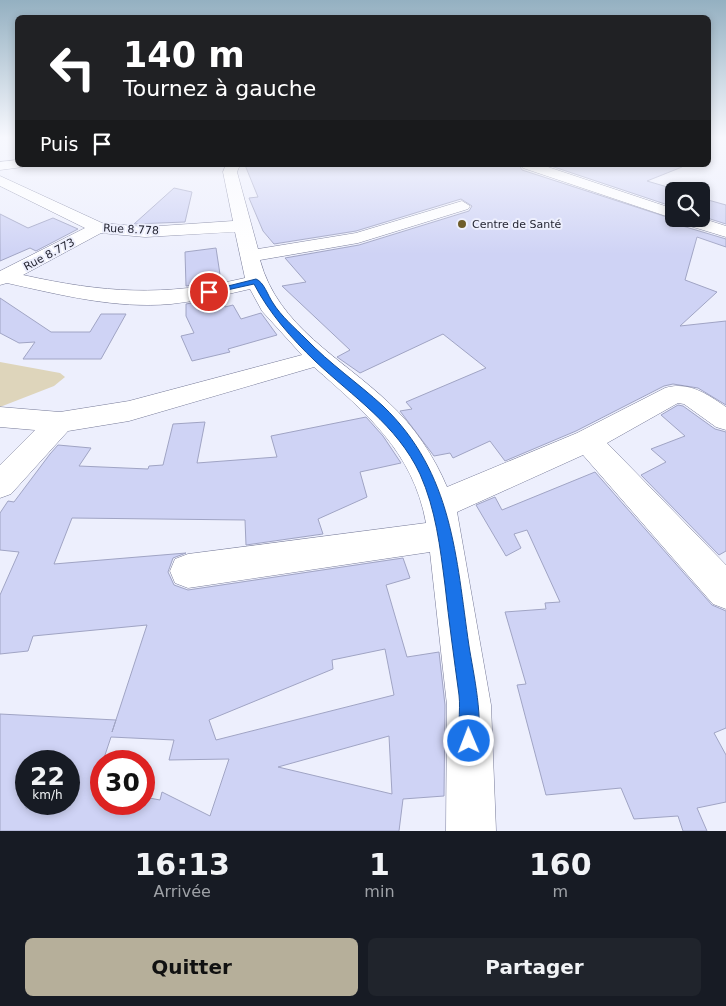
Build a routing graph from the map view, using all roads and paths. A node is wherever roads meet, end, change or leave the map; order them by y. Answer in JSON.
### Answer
{"nodes":[{"id":1,"x":231,"y":177,"type":"edge"},
{"id":2,"x":563,"y":177,"type":"edge"},
{"id":3,"x":0,"y":180,"type":"edge"},
{"id":4,"x":462,"y":206,"type":"dead end"},
{"id":5,"x":665,"y":211,"type":"edge"},
{"id":6,"x":243,"y":226,"type":"junction"},
{"id":7,"x":710,"y":227,"type":"edge"},
{"id":8,"x":98,"y":228,"type":"junction"},
{"id":9,"x":726,"y":232,"type":"edge"},
{"id":10,"x":253,"y":269,"type":"junction"},
{"id":11,"x":2,"y":278,"type":"edge"},
{"id":12,"x":318,"y":358,"type":"junction"},
{"id":13,"x":0,"y":417,"type":"edge"},
{"id":14,"x":726,"y":420,"type":"edge"},
{"id":15,"x":60,"y":422,"type":"junction"},
{"id":16,"x":587,"y":441,"type":"junction"},
{"id":17,"x":0,"y":485,"type":"edge"},
{"id":18,"x":442,"y":520,"type":"junction"},
{"id":19,"x":188,"y":571,"type":"dead end"},
{"id":20,"x":726,"y":591,"type":"edge"},
{"id":21,"x":471,"y":831,"type":"edge"}],
"edges":[{"from":1,"to":6,"type":"street"},
{"from":2,"to":5,"type":"street"},
{"from":3,"to":8,"type":"street","name":"Rue 8.778"},
{"from":4,"to":10,"type":"street"},
{"from":6,"to":8,"type":"street","name":"Rue 8.778"},
{"from":6,"to":10,"type":"street"},
{"from":7,"to":9,"type":"street"},
{"from":8,"to":11,"type":"street","name":"Rue 8.773"},
{"from":10,"to":11,"type":"street"},
{"from":10,"to":12,"type":"street"},
{"from":12,"to":15,"type":"street"},
{"from":12,"to":18,"type":"street"},
{"from":13,"to":15,"type":"street"},
{"from":14,"to":16,"type":"street"},
{"from":15,"to":17,"type":"street"},
{"from":16,"to":18,"type":"street"},
{"from":16,"to":20,"type":"street"},
{"from":18,"to":19,"type":"street"},
{"from":18,"to":21,"type":"street"}]}
